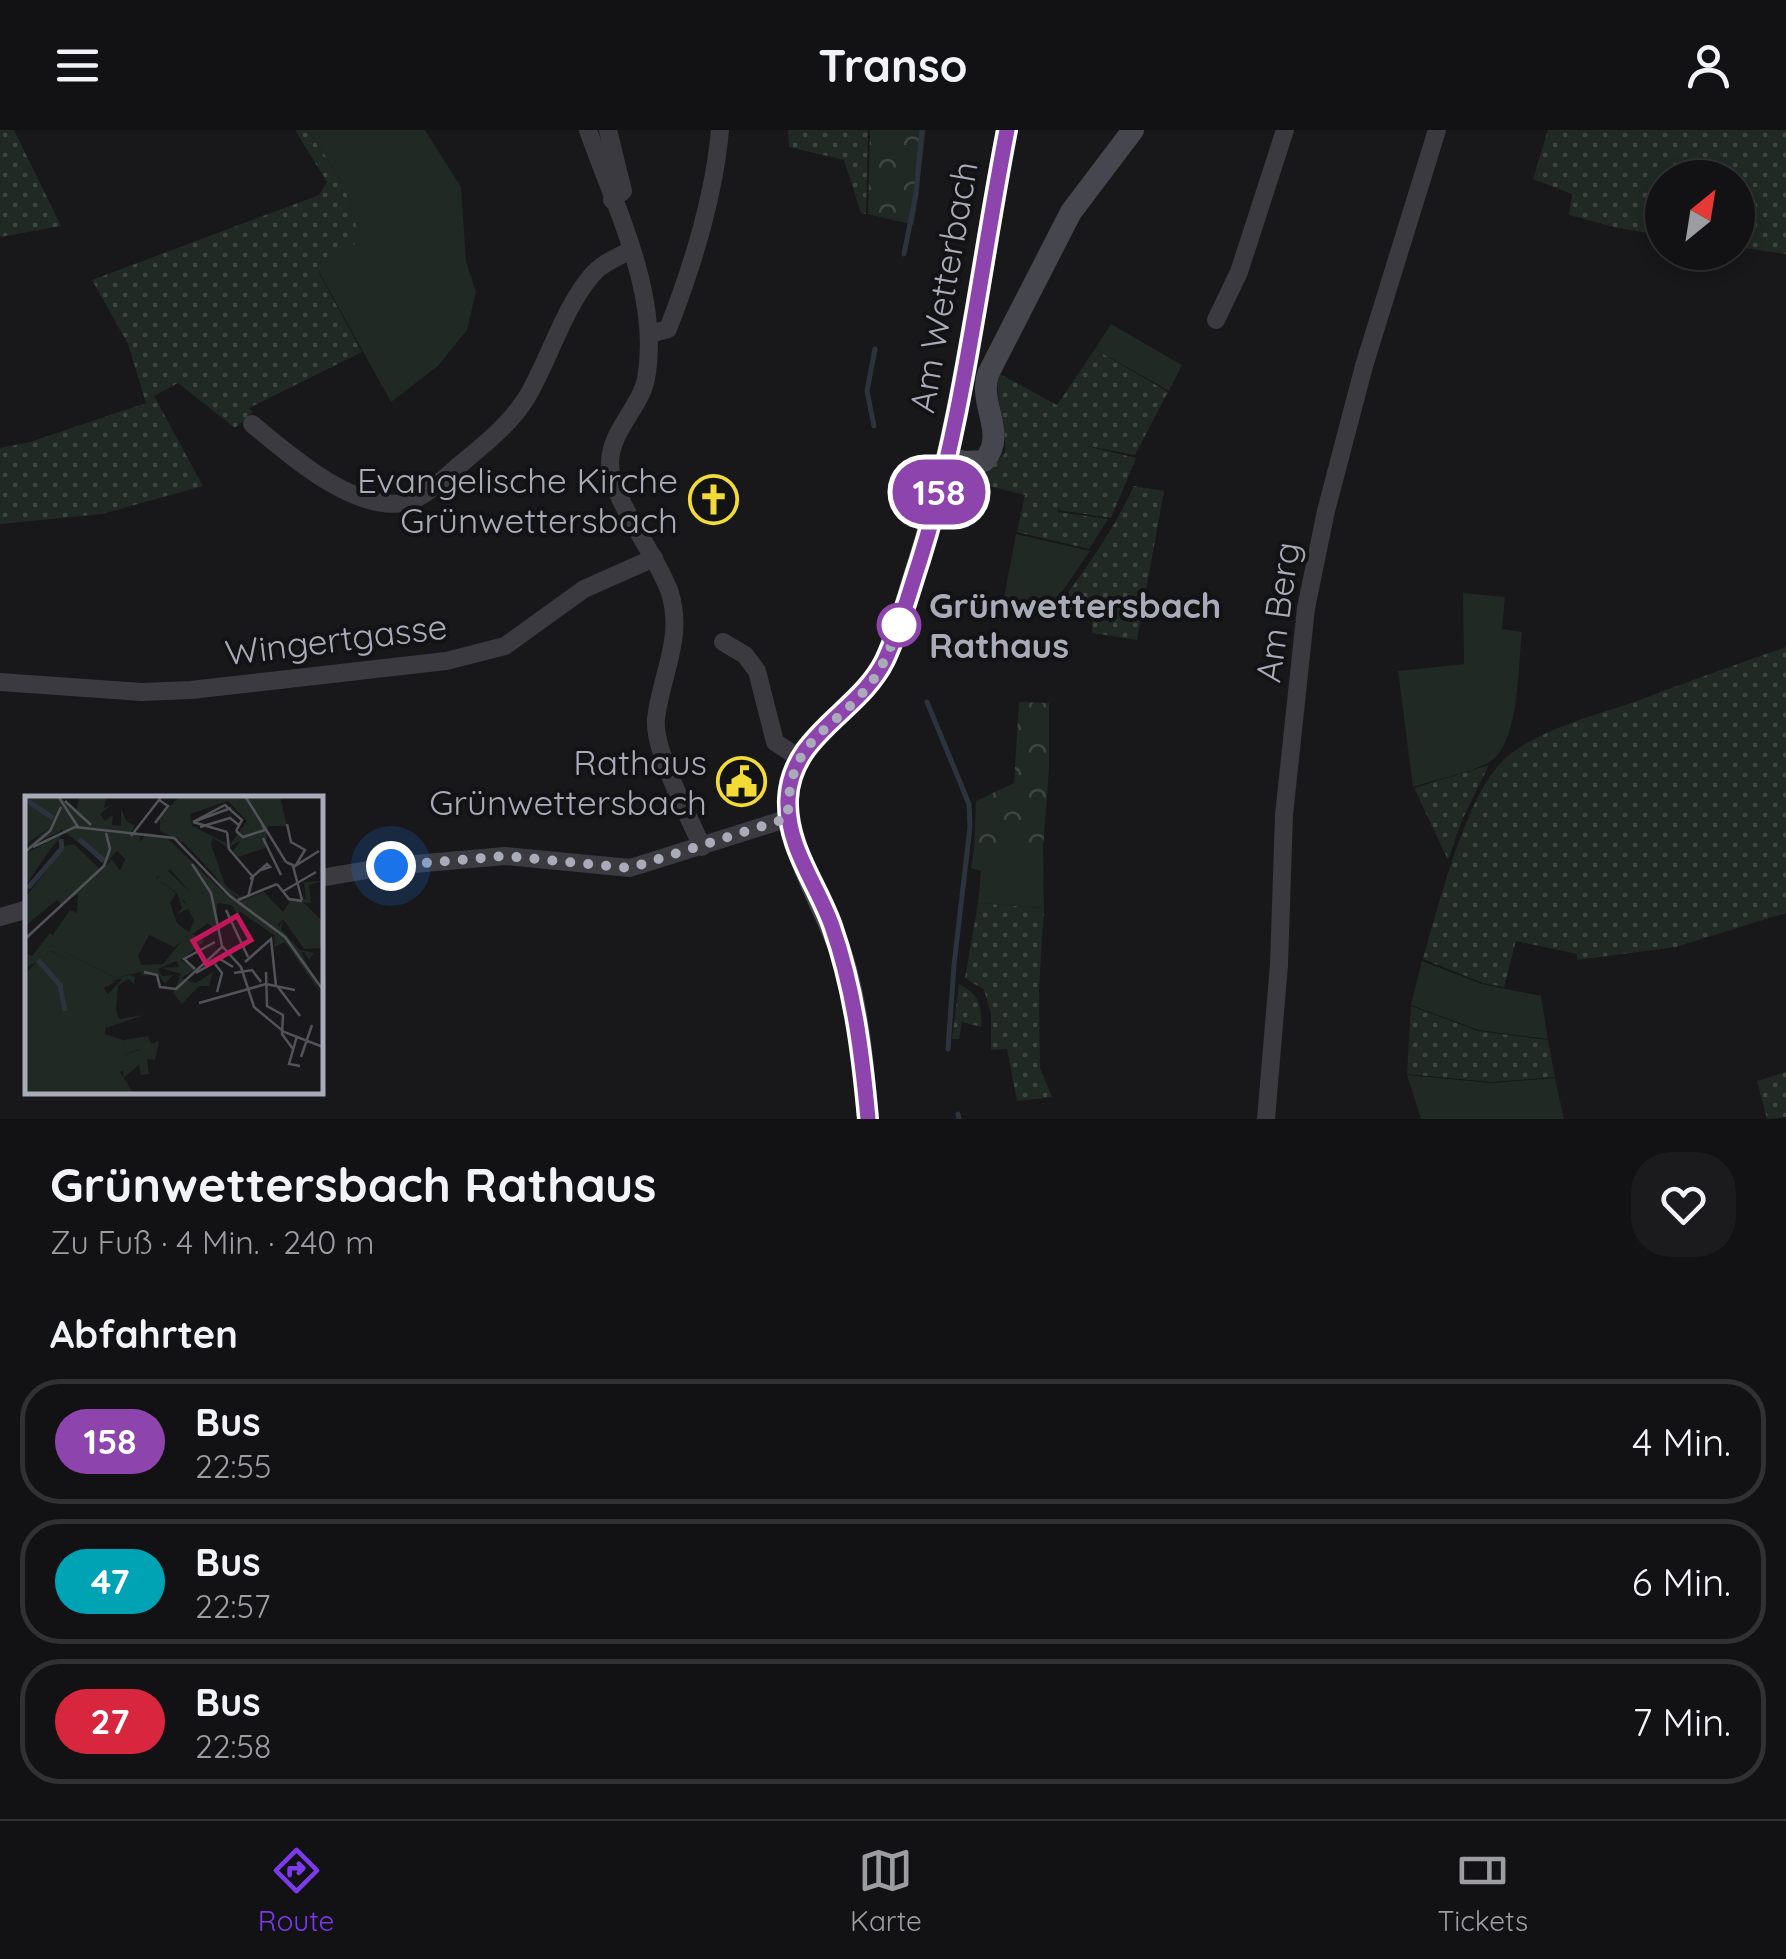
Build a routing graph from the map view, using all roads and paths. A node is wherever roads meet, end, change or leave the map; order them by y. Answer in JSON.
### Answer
{"nodes":[{"id":1,"x":588,"y":130,"type":"edge"},
{"id":2,"x":608,"y":130,"type":"edge"},
{"id":3,"x":720,"y":130,"type":"edge"},
{"id":4,"x":1007,"y":130,"type":"edge"},
{"id":5,"x":1133,"y":130,"type":"edge"},
{"id":6,"x":1285,"y":130,"type":"edge"},
{"id":7,"x":1438,"y":130,"type":"edge"},
{"id":8,"x":612,"y":200,"type":"junction"},
{"id":9,"x":631,"y":250,"type":"junction"},
{"id":10,"x":1216,"y":320,"type":"dead end"},
{"id":11,"x":650,"y":334,"type":"junction"},
{"id":12,"x":252,"y":424,"type":"dead end"},
{"id":13,"x":948,"y":458,"type":"junction"},
{"id":14,"x":654,"y":558,"type":"junction"},
{"id":15,"x":723,"y":642,"type":"dead end"},
{"id":16,"x":0,"y":682,"type":"edge"},
{"id":17,"x":799,"y":758,"type":"junction"},
{"id":18,"x":788,"y":818,"type":"junction"},
{"id":19,"x":702,"y":847,"type":"junction"},
{"id":20,"x":322,"y":878,"type":"edge"},
{"id":21,"x":25,"y":911,"type":"edge"},
{"id":22,"x":0,"y":917,"type":"edge"},
{"id":23,"x":868,"y":1119,"type":"edge"},
{"id":24,"x":1266,"y":1119,"type":"edge"}],
"edges":[{"from":1,"to":8,"type":"street"},
{"from":2,"to":8,"type":"street"},
{"from":3,"to":11,"type":"street"},
{"from":4,"to":13,"type":"main road","name":"Am Wetterbach"},
{"from":5,"to":13,"type":"main road"},
{"from":6,"to":10,"type":"street"},
{"from":7,"to":24,"type":"street","name":"Am Berg"},
{"from":8,"to":9,"type":"street"},
{"from":9,"to":11,"type":"street"},
{"from":9,"to":12,"type":"street"},
{"from":11,"to":14,"type":"street"},
{"from":13,"to":17,"type":"main road","name":"Am Wetterbach"},
{"from":14,"to":16,"type":"street","name":"Wingertgasse"},
{"from":14,"to":19,"type":"street"},
{"from":15,"to":17,"type":"street"},
{"from":17,"to":18,"type":"main road","name":"Am Wetterbach"},
{"from":18,"to":19,"type":"street"},
{"from":18,"to":23,"type":"main road","name":"Am Wetterbach"},
{"from":19,"to":20,"type":"street"},
{"from":21,"to":22,"type":"street"}]}
